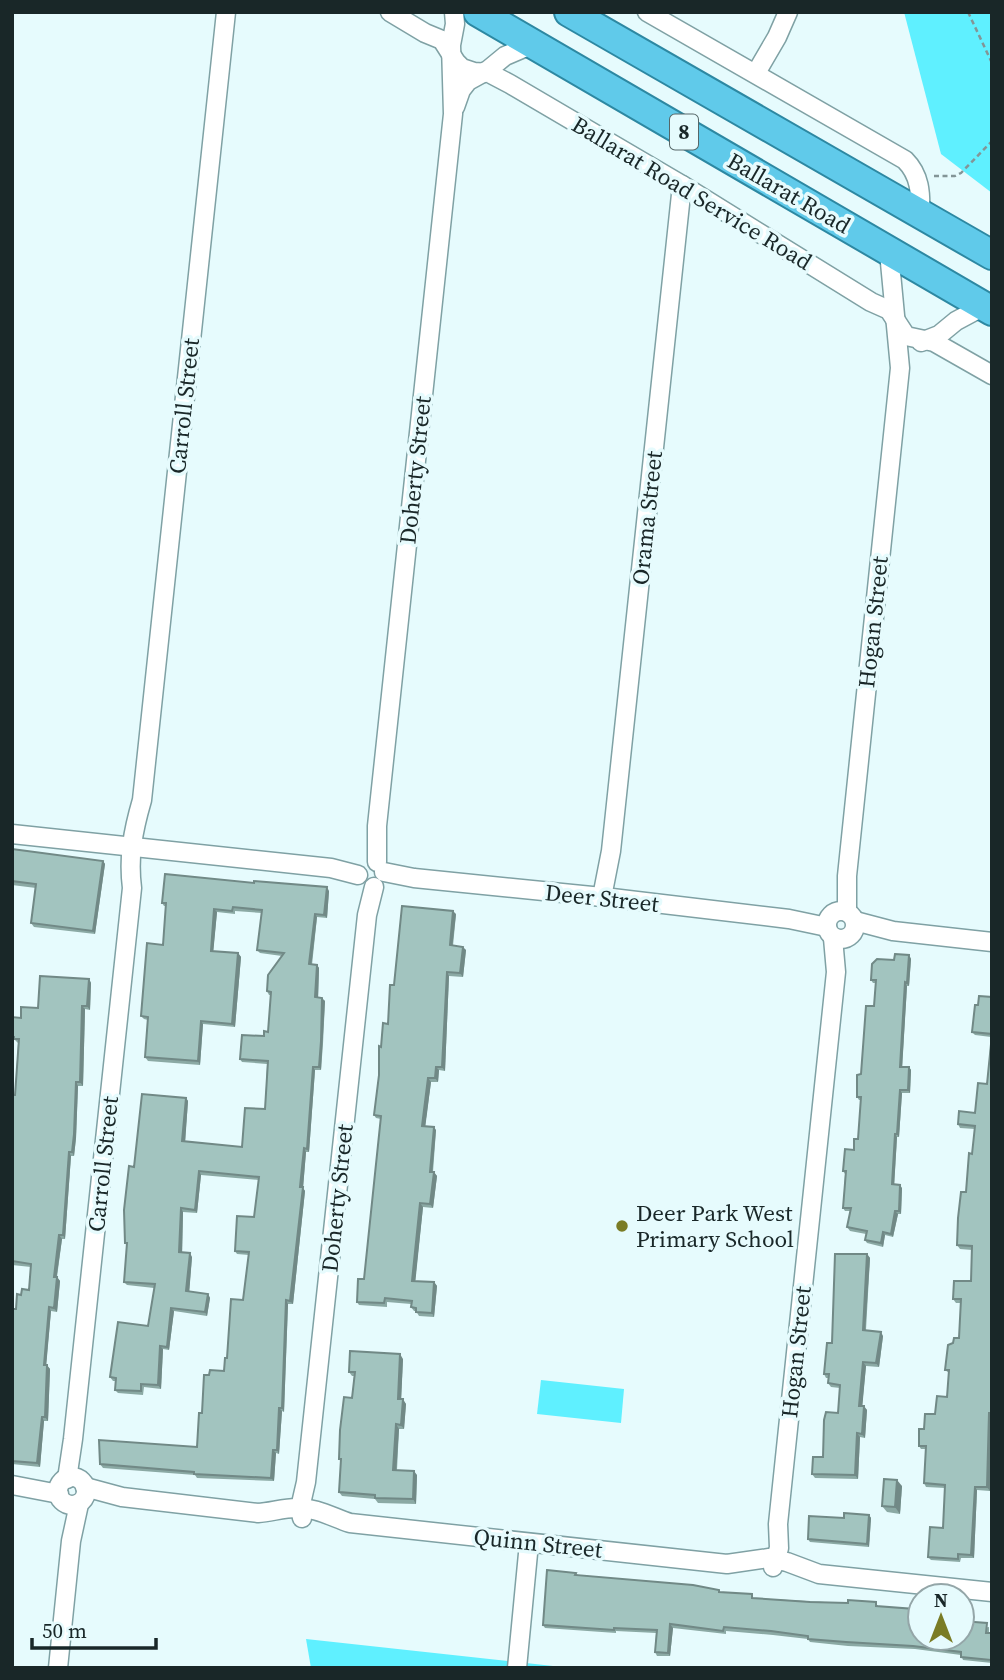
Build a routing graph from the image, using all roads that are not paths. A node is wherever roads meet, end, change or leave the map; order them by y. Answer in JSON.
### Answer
{"nodes":[{"id":1,"x":226,"y":12,"type":"edge"},
{"id":2,"x":390,"y":12,"type":"edge"},
{"id":3,"x":454,"y":12,"type":"edge"},
{"id":4,"x":478,"y":12,"type":"edge"},
{"id":5,"x":569,"y":12,"type":"edge"},
{"id":6,"x":647,"y":12,"type":"edge"},
{"id":7,"x":788,"y":12,"type":"edge"},
{"id":8,"x":533,"y":44,"type":"junction"},
{"id":9,"x":451,"y":51,"type":"junction"},
{"id":10,"x":484,"y":73,"type":"junction"},
{"id":11,"x":756,"y":73,"type":"junction"},
{"id":12,"x":453,"y":114,"type":"junction"},
{"id":13,"x":682,"y":185,"type":"junction"},
{"id":14,"x":920,"y":214,"type":"junction"},
{"id":15,"x":889,"y":252,"type":"junction"},
{"id":16,"x":992,"y":255,"type":"edge"},
{"id":17,"x":988,"y":308,"type":"edge"},
{"id":18,"x":897,"y":320,"type":"junction"},
{"id":19,"x":927,"y":340,"type":"junction"},
{"id":20,"x":900,"y":368,"type":"junction"},
{"id":21,"x":992,"y":375,"type":"edge"},
{"id":22,"x":12,"y":834,"type":"edge"},
{"id":23,"x":137,"y":848,"type":"junction"},
{"id":24,"x":371,"y":874,"type":"junction"},
{"id":25,"x":607,"y":897,"type":"junction"},
{"id":26,"x":841,"y":925,"type":"junction"},
{"id":27,"x":992,"y":942,"type":"edge"},
{"id":28,"x":14,"y":1485,"type":"edge"},
{"id":29,"x":72,"y":1491,"type":"junction"},
{"id":30,"x":303,"y":1511,"type":"junction"},
{"id":31,"x":529,"y":1543,"type":"junction"},
{"id":32,"x":773,"y":1562,"type":"junction"},
{"id":33,"x":992,"y":1592,"type":"edge"},
{"id":34,"x":58,"y":1668,"type":"edge"},
{"id":35,"x":517,"y":1668,"type":"edge"}],
"edges":[{"from":1,"to":23,"type":"street","name":"Carroll Street"},
{"from":2,"to":9,"type":"street","name":"Ballarat Road Service Road"},
{"from":3,"to":9,"type":"street","name":"Doherty Street"},
{"from":4,"to":8,"type":"highway","name":"Ballarat Road","number":"8"},
{"from":5,"to":14,"type":"highway","name":"Ballarat Road","number":"8"},
{"from":6,"to":11,"type":"street"},
{"from":7,"to":11,"type":"street"},
{"from":8,"to":10,"type":"street","name":"Doherty Street"},
{"from":8,"to":15,"type":"highway","name":"Ballarat Road","number":"8"},
{"from":9,"to":10,"type":"street","name":"Ballarat Road Service Road"},
{"from":9,"to":12,"type":"street","name":"Doherty Street"},
{"from":10,"to":12,"type":"street","name":"Doherty Street"},
{"from":10,"to":13,"type":"street","name":"Ballarat Road Service Road"},
{"from":11,"to":14,"type":"street"},
{"from":12,"to":24,"type":"street","name":"Doherty Street"},
{"from":13,"to":18,"type":"street","name":"Ballarat Road Service Road"},
{"from":13,"to":25,"type":"street","name":"Orama Street"},
{"from":14,"to":16,"type":"highway","name":"Ballarat Road","number":"8"},
{"from":15,"to":17,"type":"highway","name":"Ballarat Road","number":"8"},
{"from":15,"to":18,"type":"street","name":"Hogan Street"},
{"from":17,"to":19,"type":"street"},
{"from":18,"to":19,"type":"street","name":"Ballarat Road Service Road"},
{"from":18,"to":20,"type":"street","name":"Hogan Street"},
{"from":19,"to":20,"type":"street"},
{"from":19,"to":21,"type":"street","name":"Ballarat Road Service Road"},
{"from":20,"to":26,"type":"street","name":"Hogan Street"},
{"from":22,"to":23,"type":"street","name":"Deer Street"},
{"from":23,"to":24,"type":"street","name":"Deer Street"},
{"from":23,"to":29,"type":"street","name":"Carroll Street"},
{"from":24,"to":25,"type":"street","name":"Deer Street"},
{"from":24,"to":30,"type":"street","name":"Doherty Street"},
{"from":25,"to":26,"type":"street","name":"Deer Street"},
{"from":26,"to":27,"type":"street","name":"Deer Street"},
{"from":26,"to":32,"type":"street","name":"Hogan Street"},
{"from":28,"to":29,"type":"street","name":"Quinn Street"},
{"from":29,"to":30,"type":"street","name":"Quinn Street"},
{"from":29,"to":34,"type":"street","name":"Carroll Street"},
{"from":30,"to":31,"type":"street","name":"Quinn Street"},
{"from":31,"to":32,"type":"street","name":"Quinn Street"},
{"from":31,"to":35,"type":"street"},
{"from":32,"to":33,"type":"street","name":"Quinn Street"}]}
